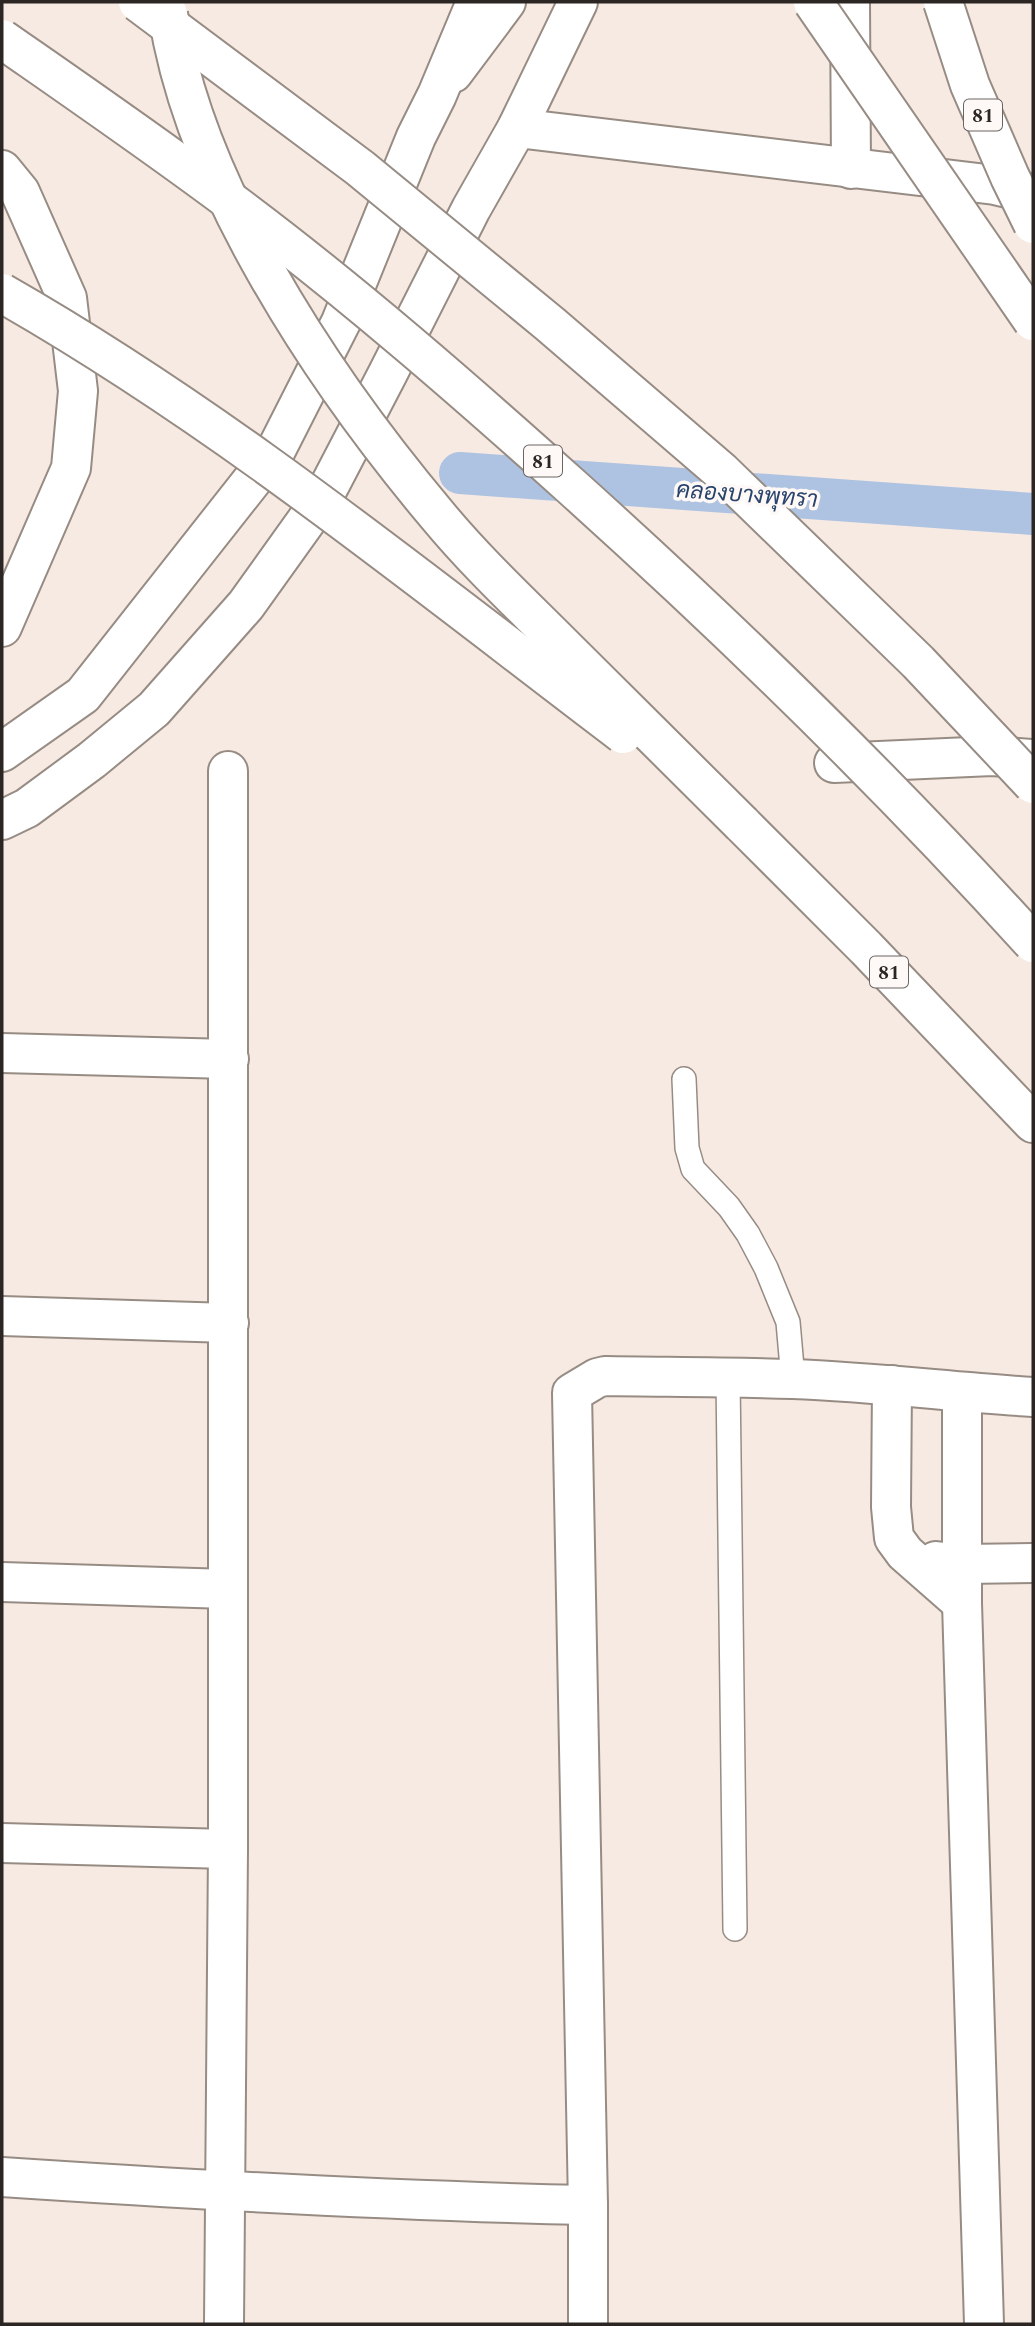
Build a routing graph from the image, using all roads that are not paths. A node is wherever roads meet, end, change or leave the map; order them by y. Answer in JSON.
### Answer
{"nodes":[{"id":1,"x":138,"y":2,"type":"edge"},
{"id":2,"x":166,"y":2,"type":"edge"},
{"id":3,"x":476,"y":2,"type":"edge"},
{"id":4,"x":506,"y":2,"type":"edge"},
{"id":5,"x":578,"y":2,"type":"edge"},
{"id":6,"x":813,"y":2,"type":"edge"},
{"id":7,"x":850,"y":2,"type":"edge"},
{"id":8,"x":943,"y":2,"type":"edge"},
{"id":9,"x":2,"y":39,"type":"edge"},
{"id":10,"x":437,"y":95,"type":"junction"},
{"id":11,"x":517,"y":128,"type":"junction"},
{"id":12,"x":851,"y":169,"type":"junction"},
{"id":13,"x":2,"y":170,"type":"edge"},
{"id":14,"x":1033,"y":194,"type":"edge"},
{"id":15,"x":1033,"y":224,"type":"edge"},
{"id":16,"x":2,"y":293,"type":"edge"},
{"id":17,"x":1033,"y":321,"type":"edge"},
{"id":18,"x":2,"y":627,"type":"edge"},
{"id":19,"x":2,"y":751,"type":"edge"},
{"id":20,"x":1033,"y":760,"type":"edge"},
{"id":21,"x":834,"y":763,"type":"dead end"},
{"id":22,"x":228,"y":771,"type":"dead end"},
{"id":23,"x":1033,"y":784,"type":"edge"},
{"id":24,"x":2,"y":820,"type":"edge"},
{"id":25,"x":742,"y":824,"type":"junction"},
{"id":26,"x":1033,"y":943,"type":"edge"},
{"id":27,"x":2,"y":1053,"type":"edge"},
{"id":28,"x":229,"y":1059,"type":"junction"},
{"id":29,"x":684,"y":1079,"type":"dead end"},
{"id":30,"x":1033,"y":1122,"type":"edge"},
{"id":31,"x":2,"y":1316,"type":"edge"},
{"id":32,"x":229,"y":1322,"type":"junction"},
{"id":33,"x":728,"y":1378,"type":"junction"},
{"id":34,"x":793,"y":1379,"type":"junction"},
{"id":35,"x":892,"y":1385,"type":"junction"},
{"id":36,"x":962,"y":1392,"type":"junction"},
{"id":37,"x":1033,"y":1396,"type":"edge"},
{"id":38,"x":913,"y":1559,"type":"junction"},
{"id":39,"x":1033,"y":1563,"type":"edge"},
{"id":40,"x":962,"y":1564,"type":"junction"},
{"id":41,"x":2,"y":1582,"type":"edge"},
{"id":42,"x":228,"y":1589,"type":"junction"},
{"id":43,"x":962,"y":1604,"type":"junction"},
{"id":44,"x":2,"y":1843,"type":"edge"},
{"id":45,"x":228,"y":1849,"type":"junction"},
{"id":46,"x":735,"y":1929,"type":"dead end"},
{"id":47,"x":2,"y":2177,"type":"edge"},
{"id":48,"x":225,"y":2191,"type":"junction"},
{"id":49,"x":588,"y":2205,"type":"junction"},
{"id":50,"x":224,"y":2324,"type":"edge"},
{"id":51,"x":588,"y":2324,"type":"edge"},
{"id":52,"x":984,"y":2324,"type":"edge"}],
"edges":[{"from":1,"to":23,"type":"main road","bridge":true},
{"from":2,"to":25,"type":"main road","number":"81","bridge":true},
{"from":3,"to":10,"type":"main road"},
{"from":4,"to":10,"type":"main road"},
{"from":5,"to":11,"type":"main road"},
{"from":6,"to":17,"type":"main road","bridge":true},
{"from":7,"to":12,"type":"main road"},
{"from":8,"to":15,"type":"main road","number":"81","bridge":true},
{"from":9,"to":26,"type":"main road","number":"81","bridge":true},
{"from":10,"to":19,"type":"main road"},
{"from":11,"to":12,"type":"main road"},
{"from":11,"to":24,"type":"main road"},
{"from":12,"to":14,"type":"main road"},
{"from":13,"to":18,"type":"main road"},
{"from":16,"to":25,"type":"main road","number":"81","bridge":true},
{"from":20,"to":21,"type":"main road"},
{"from":22,"to":28,"type":"main road"},
{"from":25,"to":30,"type":"main road","number":"81"},
{"from":27,"to":28,"type":"main road"},
{"from":28,"to":32,"type":"main road"},
{"from":29,"to":34,"type":"lane"},
{"from":31,"to":32,"type":"main road"},
{"from":32,"to":42,"type":"main road"},
{"from":33,"to":34,"type":"main road"},
{"from":33,"to":46,"type":"lane"},
{"from":33,"to":49,"type":"main road"},
{"from":34,"to":35,"type":"main road"},
{"from":35,"to":36,"type":"main road"},
{"from":35,"to":38,"type":"main road"},
{"from":36,"to":37,"type":"main road"},
{"from":36,"to":40,"type":"main road"},
{"from":38,"to":40,"type":"main road"},
{"from":38,"to":43,"type":"main road"},
{"from":39,"to":40,"type":"main road"},
{"from":40,"to":43,"type":"main road"},
{"from":41,"to":42,"type":"main road"},
{"from":42,"to":45,"type":"main road"},
{"from":43,"to":52,"type":"main road"},
{"from":44,"to":45,"type":"main road"},
{"from":45,"to":48,"type":"main road"},
{"from":47,"to":48,"type":"main road"},
{"from":48,"to":49,"type":"main road"},
{"from":48,"to":50,"type":"main road"},
{"from":49,"to":51,"type":"main road"}]}
